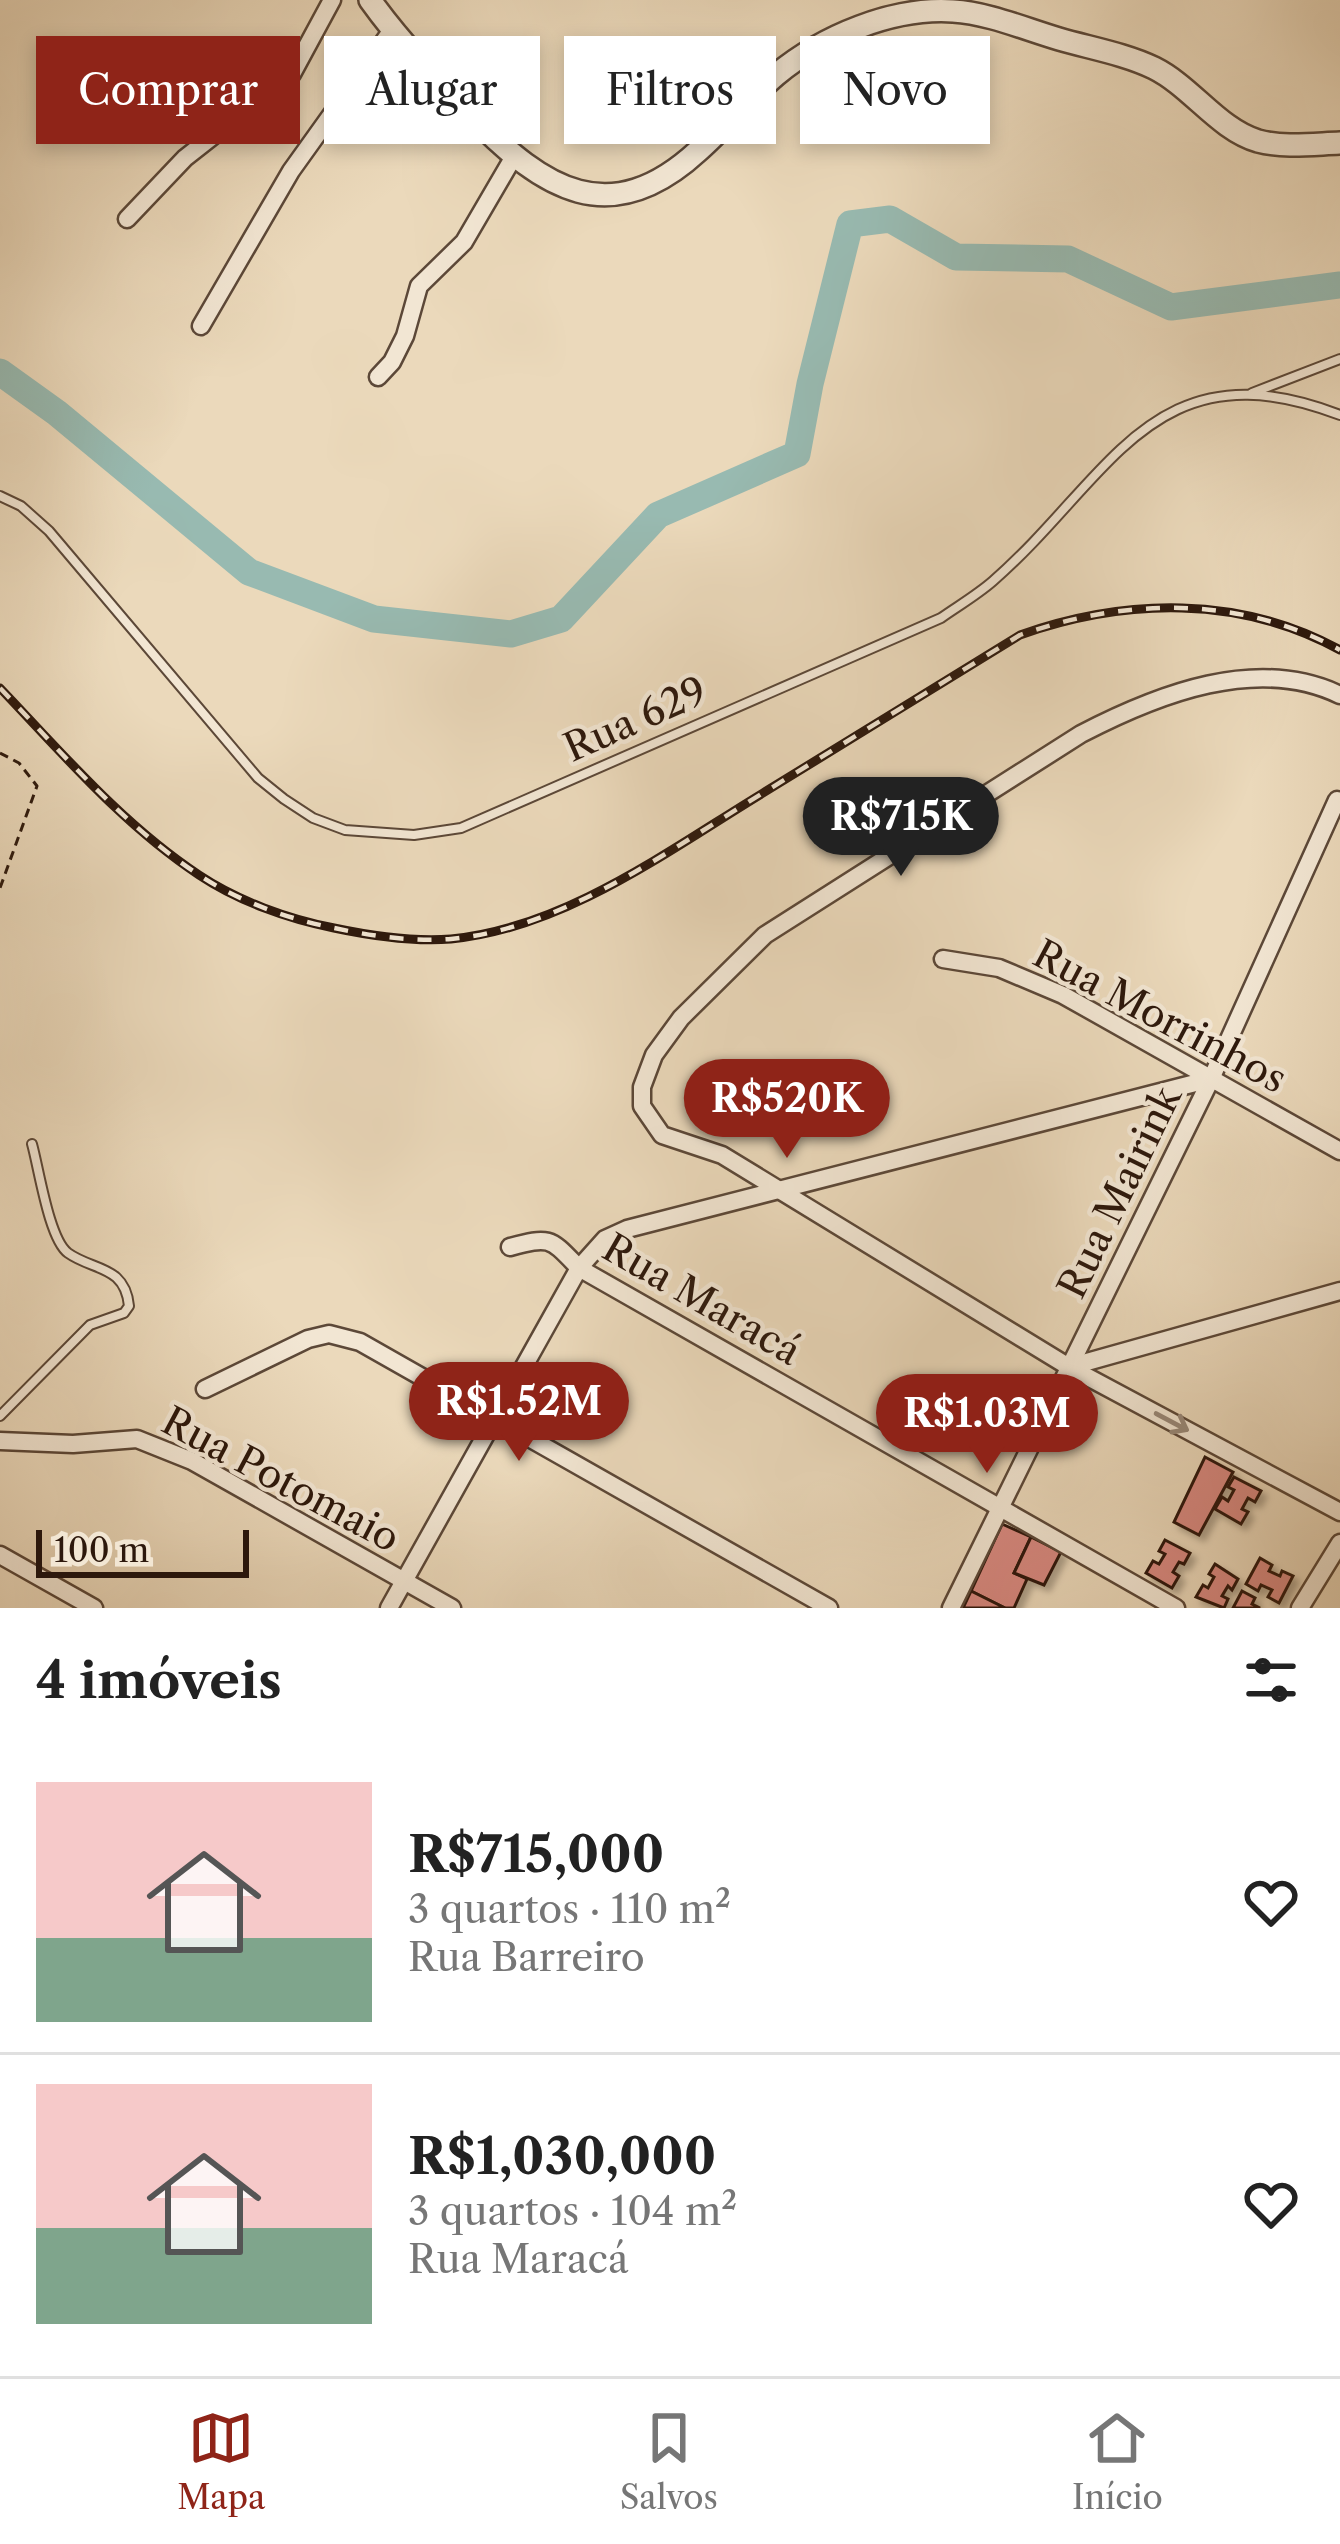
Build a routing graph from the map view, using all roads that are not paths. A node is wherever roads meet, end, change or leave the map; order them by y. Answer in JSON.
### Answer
{"nodes":[{"id":1,"x":332,"y":0,"type":"edge"},
{"id":2,"x":370,"y":0,"type":"edge"},
{"id":3,"x":940,"y":5,"type":"edge"},
{"id":4,"x":392,"y":30,"type":"junction"},
{"id":5,"x":1340,"y":142,"type":"edge"},
{"id":6,"x":513,"y":158,"type":"junction"},
{"id":7,"x":127,"y":219,"type":"dead end"},
{"id":8,"x":201,"y":326,"type":"dead end"},
{"id":9,"x":1339,"y":362,"type":"edge"},
{"id":10,"x":378,"y":377,"type":"dead end"},
{"id":11,"x":1249,"y":394,"type":"junction"},
{"id":12,"x":1340,"y":415,"type":"edge"},
{"id":13,"x":0,"y":496,"type":"edge"},
{"id":14,"x":1340,"y":695,"type":"edge"},
{"id":15,"x":1337,"y":800,"type":"edge"},
{"id":16,"x":943,"y":959,"type":"dead end"},
{"id":17,"x":1211,"y":1079,"type":"junction"},
{"id":18,"x":32,"y":1144,"type":"dead end"},
{"id":19,"x":1340,"y":1151,"type":"edge"},
{"id":20,"x":779,"y":1190,"type":"junction"},
{"id":21,"x":510,"y":1247,"type":"dead end"},
{"id":22,"x":579,"y":1268,"type":"junction"},
{"id":23,"x":1340,"y":1291,"type":"edge"},
{"id":24,"x":1069,"y":1367,"type":"junction"},
{"id":25,"x":205,"y":1389,"type":"dead end"},
{"id":26,"x":0,"y":1416,"type":"edge"},
{"id":27,"x":495,"y":1421,"type":"junction"},
{"id":28,"x":0,"y":1441,"type":"edge"},
{"id":29,"x":1000,"y":1509,"type":"junction"},
{"id":30,"x":1340,"y":1512,"type":"edge"},
{"id":31,"x":1340,"y":1543,"type":"edge"},
{"id":32,"x":0,"y":1556,"type":"edge"},
{"id":33,"x":404,"y":1582,"type":"junction"},
{"id":34,"x":94,"y":1608,"type":"edge"},
{"id":35,"x":389,"y":1608,"type":"edge"},
{"id":36,"x":452,"y":1608,"type":"edge"},
{"id":37,"x":829,"y":1608,"type":"edge"},
{"id":38,"x":951,"y":1608,"type":"edge"},
{"id":39,"x":1175,"y":1608,"type":"edge"},
{"id":40,"x":1300,"y":1608,"type":"edge"}],
"edges":[{"from":1,"to":7,"type":"street"},
{"from":2,"to":4,"type":"street"},
{"from":3,"to":5,"type":"street"},
{"from":3,"to":6,"type":"street"},
{"from":4,"to":6,"type":"street"},
{"from":4,"to":8,"type":"street"},
{"from":6,"to":10,"type":"street"},
{"from":9,"to":11,"type":"lane"},
{"from":11,"to":12,"type":"lane","name":"Rua 629"},
{"from":11,"to":13,"type":"lane","name":"Rua 629"},
{"from":14,"to":20,"type":"street"},
{"from":15,"to":17,"type":"street","name":"Rua Mairink"},
{"from":16,"to":17,"type":"street","name":"Rua Morrinhos"},
{"from":17,"to":19,"type":"street","name":"Rua Morrinhos"},
{"from":17,"to":20,"type":"street"},
{"from":17,"to":24,"type":"street","name":"Rua Mairink"},
{"from":18,"to":26,"type":"lane"},
{"from":20,"to":22,"type":"street"},
{"from":20,"to":24,"type":"street"},
{"from":21,"to":22,"type":"street","name":"Rua Maracá"},
{"from":22,"to":27,"type":"street"},
{"from":22,"to":29,"type":"street","name":"Rua Maracá"},
{"from":23,"to":24,"type":"street"},
{"from":24,"to":29,"type":"street","name":"Rua Mairink"},
{"from":24,"to":30,"type":"street","one_way":true},
{"from":25,"to":27,"type":"street"},
{"from":27,"to":33,"type":"street"},
{"from":27,"to":37,"type":"street"},
{"from":28,"to":33,"type":"street","name":"Rua Potomaio"},
{"from":29,"to":38,"type":"street","name":"Rua Mairink"},
{"from":29,"to":39,"type":"street","name":"Rua Maracá"},
{"from":31,"to":40,"type":"street"},
{"from":32,"to":34,"type":"street"},
{"from":33,"to":35,"type":"street"},
{"from":33,"to":36,"type":"street","name":"Rua Potomaio"}]}
